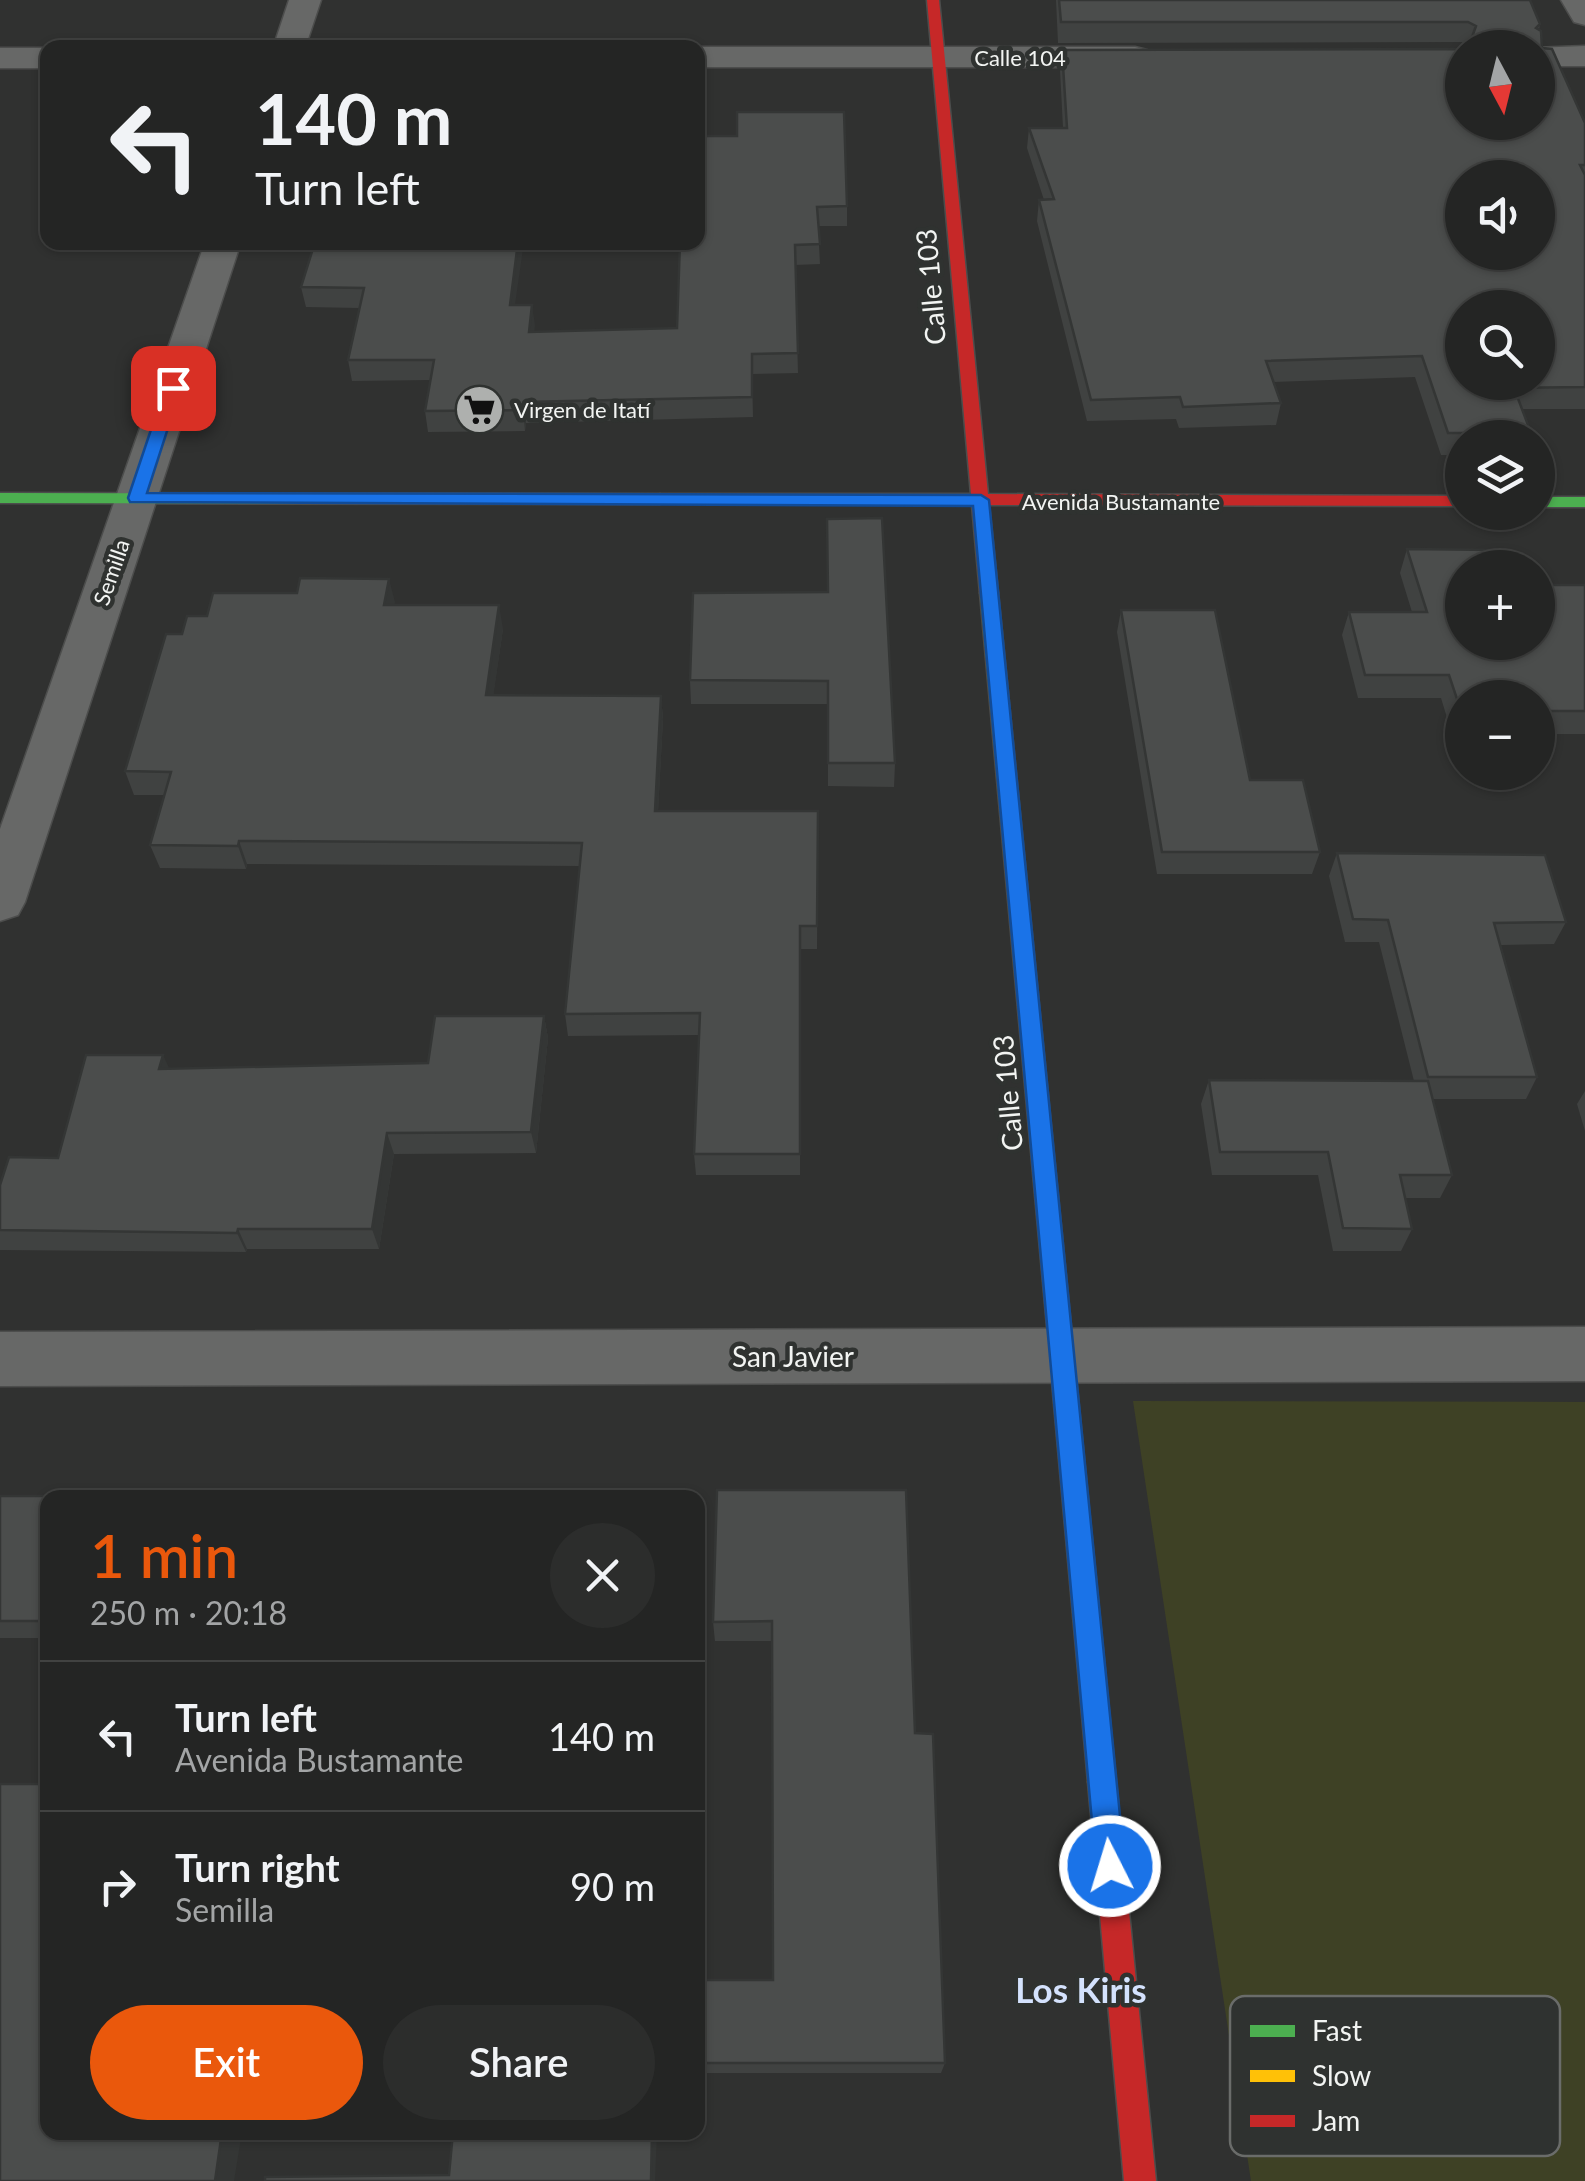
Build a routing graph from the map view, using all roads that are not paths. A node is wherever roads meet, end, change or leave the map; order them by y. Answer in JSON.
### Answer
{"nodes":[{"id":1,"x":305,"y":0,"type":"edge"},
{"id":2,"x":934,"y":0,"type":"edge"},
{"id":3,"x":1577,"y":0,"type":"edge"},
{"id":4,"x":1585,"y":16,"type":"edge"},
{"id":5,"x":292,"y":40,"type":"edge"},
{"id":6,"x":1555,"y":56,"type":"edge"},
{"id":7,"x":1585,"y":56,"type":"edge"},
{"id":8,"x":705,"y":57,"type":"edge"},
{"id":9,"x":939,"y":57,"type":"junction"},
{"id":10,"x":1172,"y":57,"type":"edge"},
{"id":11,"x":0,"y":58,"type":"edge"},
{"id":12,"x":40,"y":58,"type":"edge"},
{"id":13,"x":220,"y":250,"type":"edge"},
{"id":14,"x":0,"y":498,"type":"edge"},
{"id":15,"x":136,"y":498,"type":"junction"},
{"id":16,"x":981,"y":500,"type":"junction"},
{"id":17,"x":1445,"y":502,"type":"edge"},
{"id":18,"x":1555,"y":502,"type":"edge"},
{"id":19,"x":1585,"y":502,"type":"edge"},
{"id":20,"x":0,"y":902,"type":"edge"},
{"id":21,"x":1585,"y":1354,"type":"edge"},
{"id":22,"x":1062,"y":1356,"type":"junction"},
{"id":23,"x":0,"y":1359,"type":"edge"},
{"id":24,"x":1140,"y":2181,"type":"edge"}],
"edges":[{"from":1,"to":5,"type":"street"},
{"from":2,"to":9,"type":"street","name":"Calle 103"},
{"from":3,"to":4,"type":"street"},
{"from":6,"to":7,"type":"street"},
{"from":8,"to":9,"type":"street","name":"Calle 104"},
{"from":9,"to":10,"type":"street","name":"Calle 104"},
{"from":9,"to":16,"type":"street","name":"Calle 103"},
{"from":11,"to":12,"type":"street"},
{"from":13,"to":15,"type":"street","name":"Semilla"},
{"from":14,"to":15,"type":"street","name":"Avenida Bustamante"},
{"from":15,"to":16,"type":"street","name":"Avenida Bustamante"},
{"from":15,"to":20,"type":"street","name":"Semilla"},
{"from":16,"to":17,"type":"street","name":"Avenida Bustamante"},
{"from":16,"to":22,"type":"street","name":"Calle 103"},
{"from":18,"to":19,"type":"street"},
{"from":21,"to":22,"type":"street","name":"San Javier"},
{"from":22,"to":23,"type":"street","name":"San Javier"},
{"from":22,"to":24,"type":"street","name":"Calle 103"}]}
